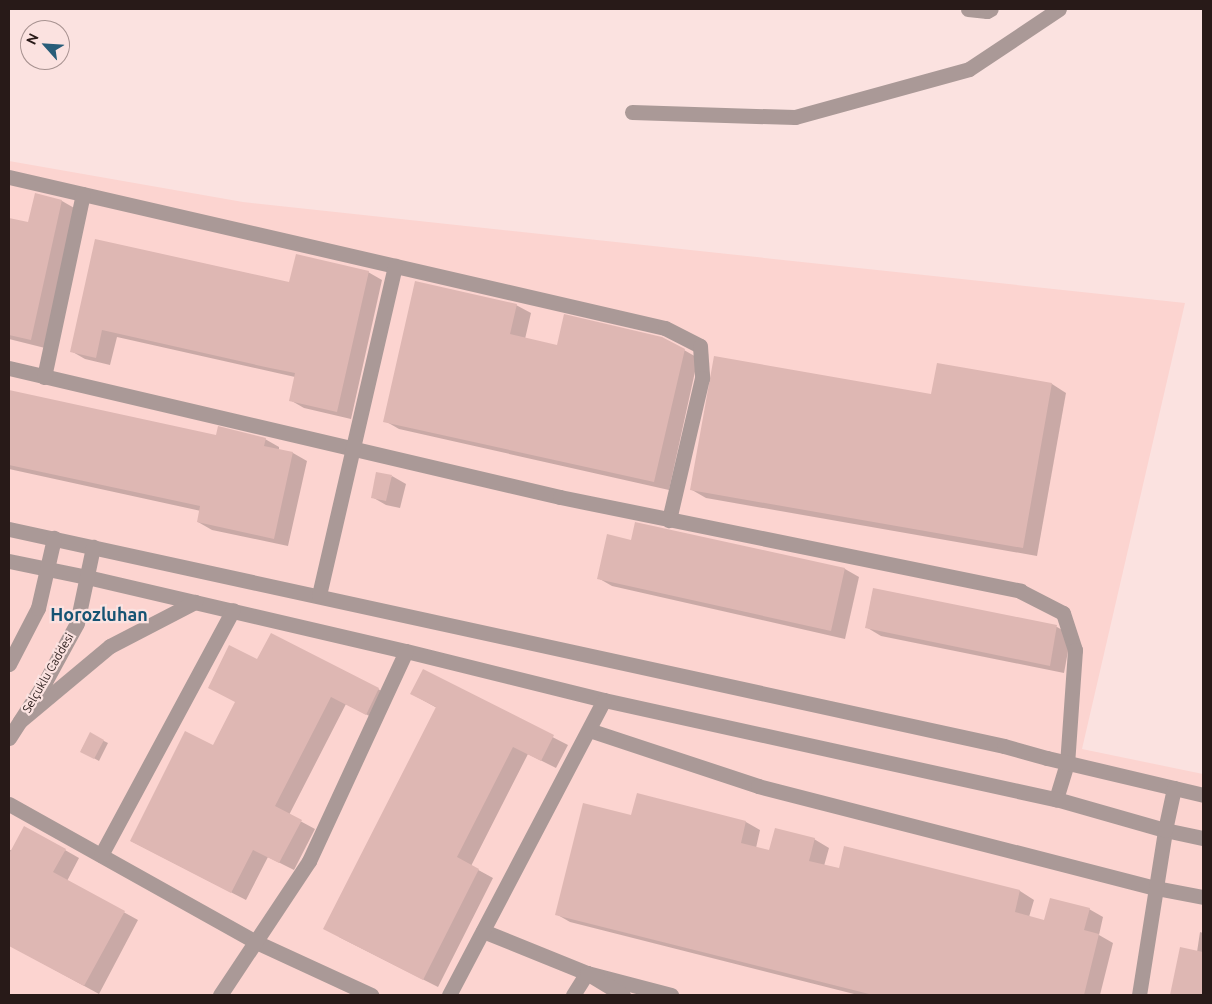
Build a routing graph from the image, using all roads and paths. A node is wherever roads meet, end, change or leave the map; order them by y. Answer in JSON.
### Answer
{"nodes":[{"id":1,"x":968,"y":9,"type":"edge"},
{"id":2,"x":991,"y":9,"type":"edge"},
{"id":3,"x":1059,"y":9,"type":"edge"},
{"id":4,"x":632,"y":112,"type":"dead end"},
{"id":5,"x":9,"y":177,"type":"edge"},
{"id":6,"x":83,"y":194,"type":"junction"},
{"id":7,"x":395,"y":266,"type":"junction"},
{"id":8,"x":9,"y":368,"type":"edge"},
{"id":9,"x":44,"y":377,"type":"junction"},
{"id":10,"x":354,"y":449,"type":"junction"},
{"id":11,"x":669,"y":520,"type":"junction"},
{"id":12,"x":9,"y":529,"type":"edge"},
{"id":13,"x":54,"y":538,"type":"junction"},
{"id":14,"x":93,"y":547,"type":"junction"},
{"id":15,"x":9,"y":561,"type":"edge"},
{"id":16,"x":48,"y":569,"type":"junction"},
{"id":17,"x":87,"y":577,"type":"junction"},
{"id":18,"x":319,"y":595,"type":"junction"},
{"id":19,"x":195,"y":602,"type":"junction"},
{"id":20,"x":233,"y":610,"type":"junction"},
{"id":21,"x":406,"y":651,"type":"junction"},
{"id":22,"x":9,"y":664,"type":"edge"},
{"id":23,"x":604,"y":700,"type":"junction"},
{"id":24,"x":20,"y":721,"type":"junction"},
{"id":25,"x":589,"y":730,"type":"junction"},
{"id":26,"x":9,"y":738,"type":"edge"},
{"id":27,"x":1068,"y":763,"type":"junction"},
{"id":28,"x":1174,"y":788,"type":"junction"},
{"id":29,"x":1203,"y":795,"type":"edge"},
{"id":30,"x":1056,"y":799,"type":"junction"},
{"id":31,"x":9,"y":804,"type":"edge"},
{"id":32,"x":1165,"y":830,"type":"junction"},
{"id":33,"x":1203,"y":838,"type":"edge"},
{"id":34,"x":101,"y":855,"type":"junction"},
{"id":35,"x":1156,"y":888,"type":"junction"},
{"id":36,"x":1203,"y":896,"type":"edge"},
{"id":37,"x":483,"y":931,"type":"junction"},
{"id":38,"x":256,"y":942,"type":"junction"},
{"id":39,"x":587,"y":973,"type":"junction"},
{"id":40,"x":225,"y":994,"type":"edge"},
{"id":41,"x":370,"y":995,"type":"edge"},
{"id":42,"x":449,"y":995,"type":"edge"},
{"id":43,"x":573,"y":995,"type":"edge"},
{"id":44,"x":623,"y":995,"type":"edge"},
{"id":45,"x":671,"y":995,"type":"edge"},
{"id":46,"x":1139,"y":995,"type":"edge"}],
"edges":[{"from":1,"to":2,"type":"street"},
{"from":3,"to":4,"type":"street"},
{"from":5,"to":6,"type":"street"},
{"from":6,"to":7,"type":"street"},
{"from":6,"to":9,"type":"street"},
{"from":7,"to":10,"type":"street"},
{"from":7,"to":11,"type":"street"},
{"from":8,"to":9,"type":"street"},
{"from":9,"to":10,"type":"street"},
{"from":10,"to":11,"type":"street"},
{"from":10,"to":18,"type":"street"},
{"from":11,"to":27,"type":"street"},
{"from":12,"to":13,"type":"street"},
{"from":13,"to":14,"type":"street"},
{"from":13,"to":16,"type":"street"},
{"from":14,"to":17,"type":"street","name":"Selçuklu Caddesi"},
{"from":14,"to":18,"type":"street"},
{"from":15,"to":16,"type":"street"},
{"from":16,"to":17,"type":"street"},
{"from":16,"to":22,"type":"street"},
{"from":17,"to":19,"type":"street"},
{"from":17,"to":24,"type":"street","name":"Selçuklu Caddesi"},
{"from":18,"to":27,"type":"street"},
{"from":19,"to":20,"type":"street"},
{"from":19,"to":24,"type":"street"},
{"from":20,"to":21,"type":"street"},
{"from":20,"to":34,"type":"street"},
{"from":21,"to":23,"type":"street"},
{"from":21,"to":38,"type":"street"},
{"from":23,"to":25,"type":"street"},
{"from":23,"to":30,"type":"street"},
{"from":24,"to":26,"type":"street","name":"Selçuklu Caddesi"},
{"from":25,"to":35,"type":"street"},
{"from":25,"to":37,"type":"street"},
{"from":27,"to":28,"type":"street"},
{"from":27,"to":30,"type":"street"},
{"from":28,"to":29,"type":"street"},
{"from":28,"to":32,"type":"street"},
{"from":30,"to":32,"type":"street"},
{"from":31,"to":34,"type":"street"},
{"from":32,"to":33,"type":"street"},
{"from":32,"to":35,"type":"street"},
{"from":34,"to":38,"type":"street"},
{"from":35,"to":36,"type":"street"},
{"from":35,"to":46,"type":"street"},
{"from":37,"to":39,"type":"street"},
{"from":37,"to":42,"type":"street"},
{"from":38,"to":40,"type":"street"},
{"from":38,"to":41,"type":"street"},
{"from":39,"to":43,"type":"street"},
{"from":39,"to":44,"type":"street"},
{"from":39,"to":45,"type":"street"}]}
